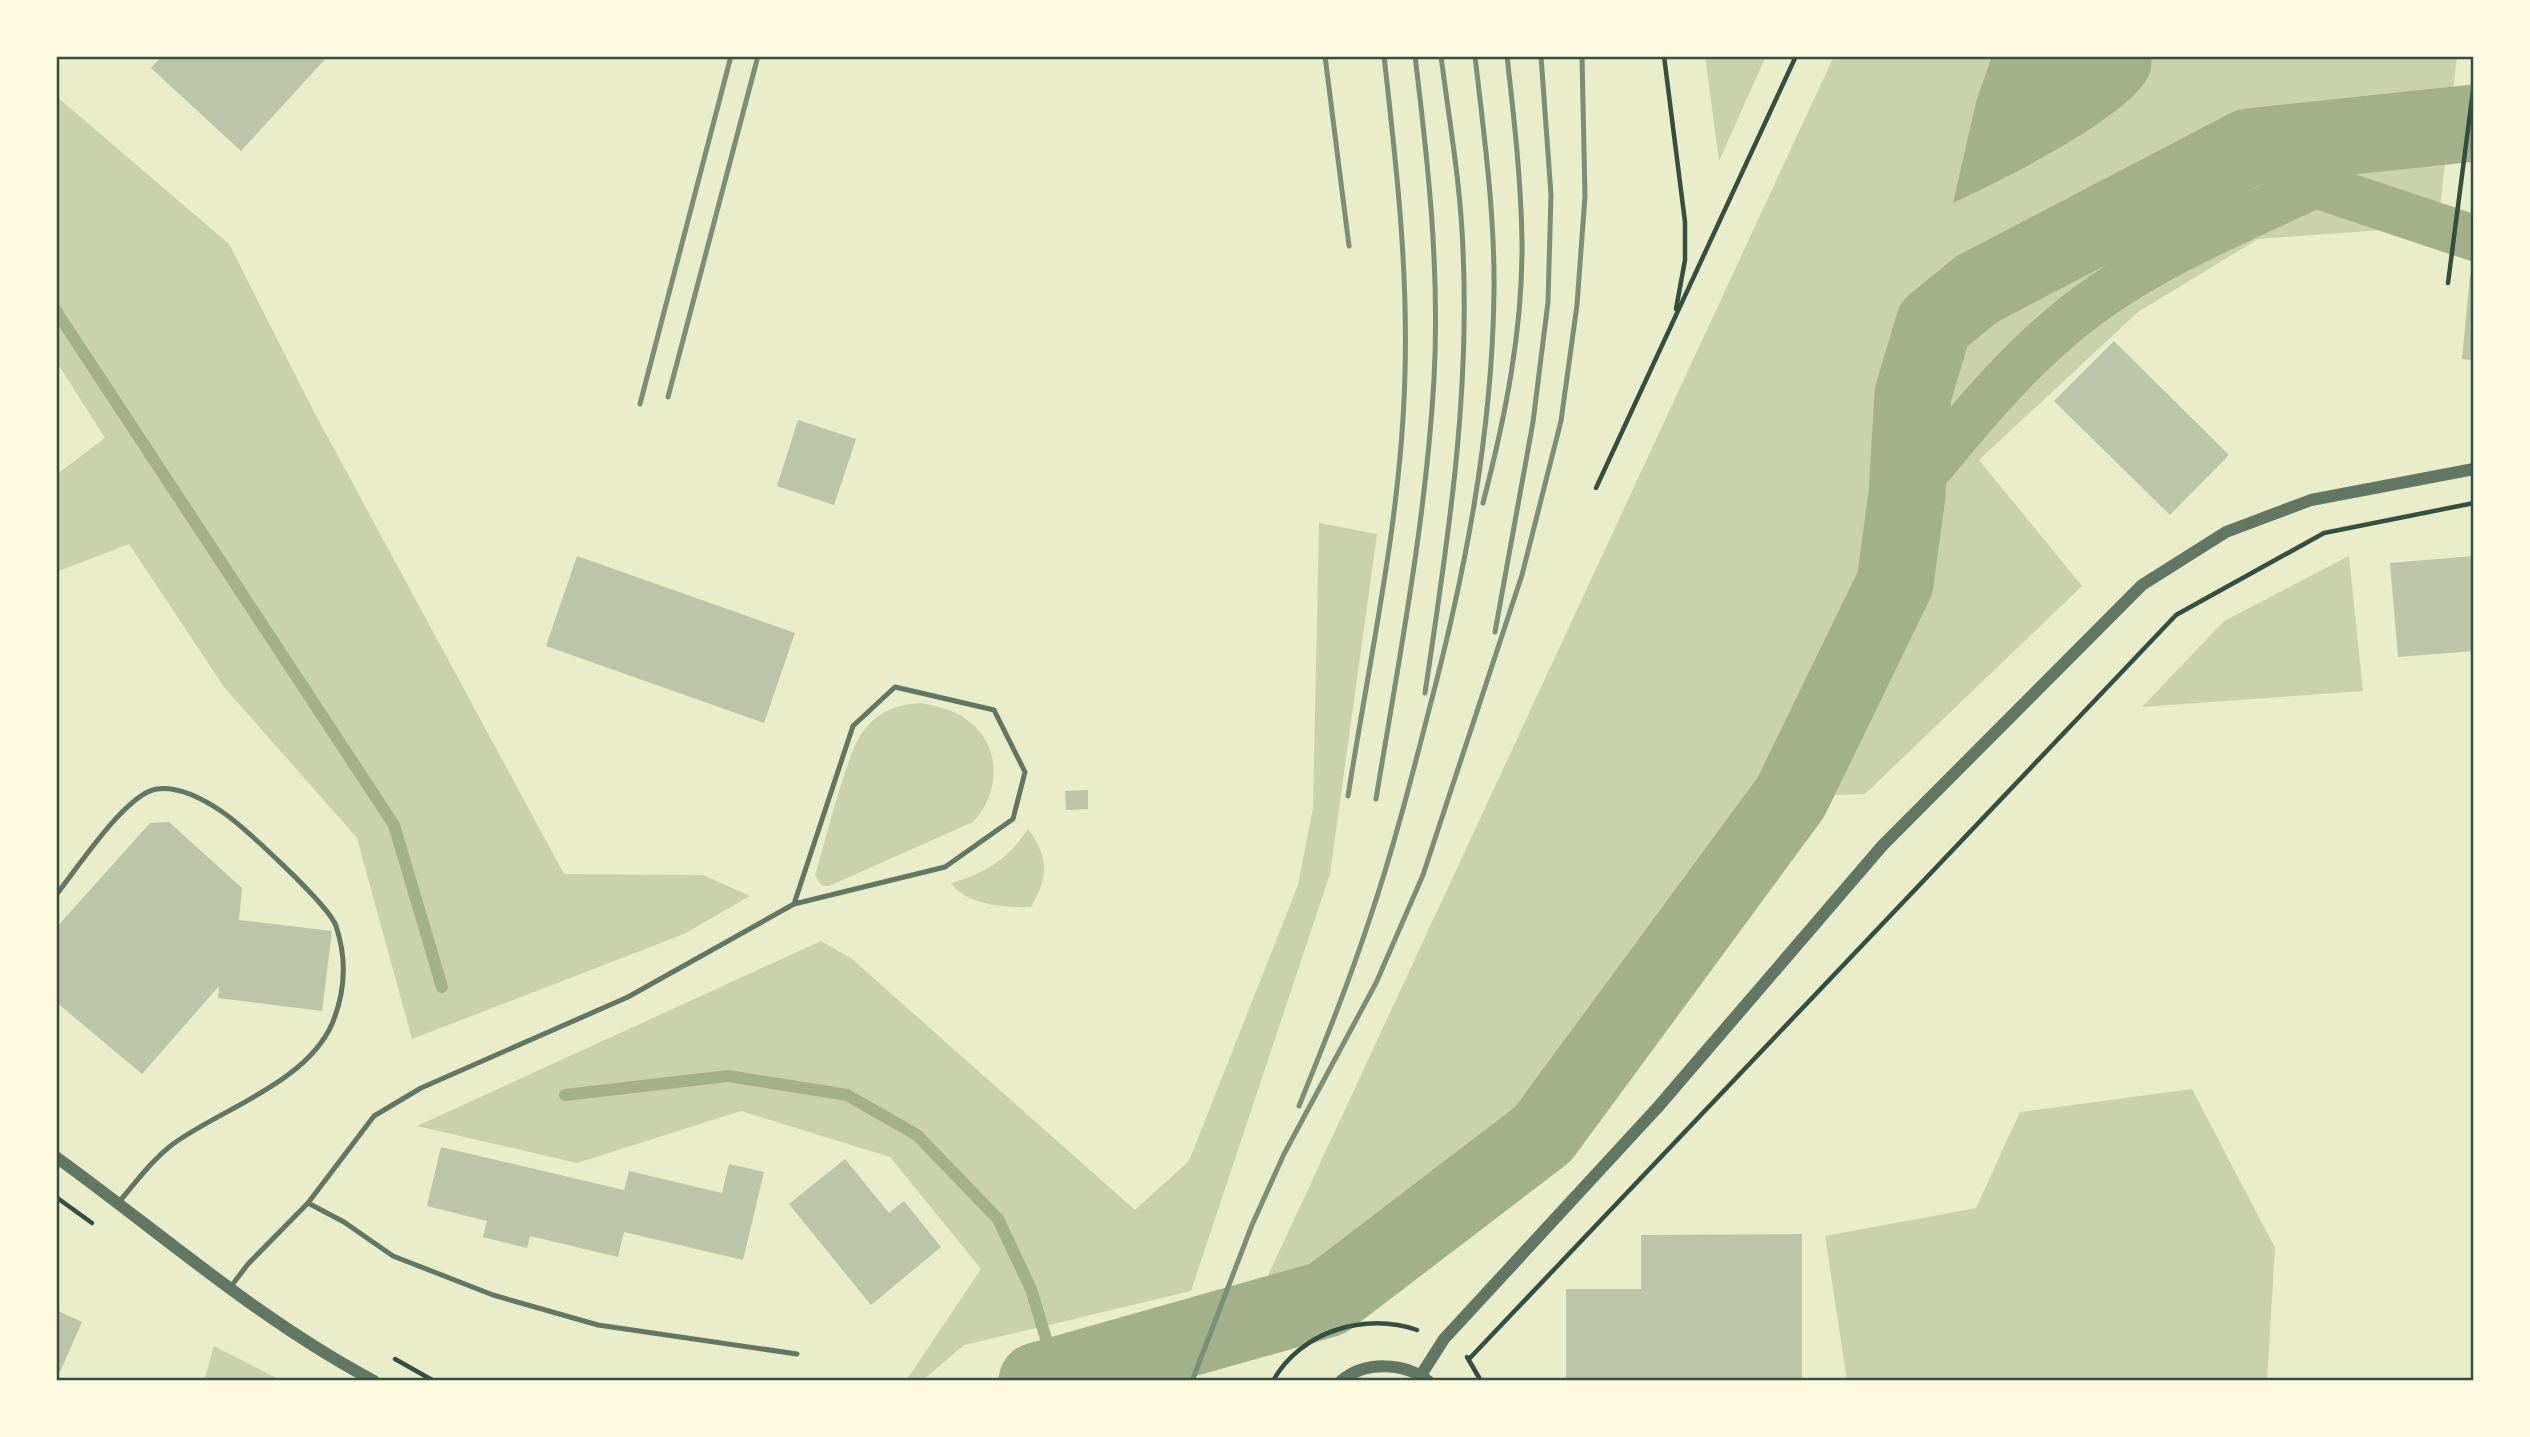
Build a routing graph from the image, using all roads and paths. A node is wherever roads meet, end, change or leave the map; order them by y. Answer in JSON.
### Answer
{"nodes":[{"id":1,"x":1664,"y":56,"type":"edge"},
{"id":2,"x":1796,"y":56,"type":"edge"},
{"id":3,"x":2474,"y":83,"type":"edge"},
{"id":4,"x":2473,"y":95,"type":"edge"},
{"id":5,"x":2448,"y":283,"type":"dead end"},
{"id":6,"x":1675,"y":317,"type":"junction"},
{"id":7,"x":2474,"y":469,"type":"edge"},
{"id":8,"x":1596,"y":488,"type":"dead end"},
{"id":9,"x":2474,"y":503,"type":"edge"},
{"id":10,"x":56,"y":895,"type":"edge"},
{"id":11,"x":794,"y":904,"type":"junction"},
{"id":12,"x":56,"y":1157,"type":"edge"},
{"id":13,"x":119,"y":1202,"type":"junction"},
{"id":14,"x":308,"y":1203,"type":"junction"},
{"id":15,"x":229,"y":1289,"type":"junction"},
{"id":16,"x":1395,"y":1322,"type":"dead end"},
{"id":17,"x":797,"y":1354,"type":"dead end"},
{"id":18,"x":1469,"y":1359,"type":"dead end"},
{"id":19,"x":1425,"y":1378,"type":"edge"},
{"id":20,"x":374,"y":1381,"type":"edge"},
{"id":21,"x":1273,"y":1381,"type":"edge"},
{"id":22,"x":1341,"y":1381,"type":"edge"}],
"edges":[{"from":1,"to":6,"type":"path"},
{"from":2,"to":6,"type":"path"},
{"from":3,"to":4,"type":"path"},
{"from":4,"to":5,"type":"path"},
{"from":6,"to":8,"type":"path"},
{"from":7,"to":19,"type":"street"},
{"from":9,"to":18,"type":"path"},
{"from":10,"to":13,"type":"lane"},
{"from":11,"to":11,"type":"lane"},
{"from":11,"to":14,"type":"lane"},
{"from":12,"to":13,"type":"street"},
{"from":13,"to":15,"type":"street"},
{"from":14,"to":15,"type":"lane"},
{"from":14,"to":17,"type":"lane"},
{"from":15,"to":20,"type":"street"},
{"from":16,"to":21,"type":"path"},
{"from":19,"to":22,"type":"street"}]}
